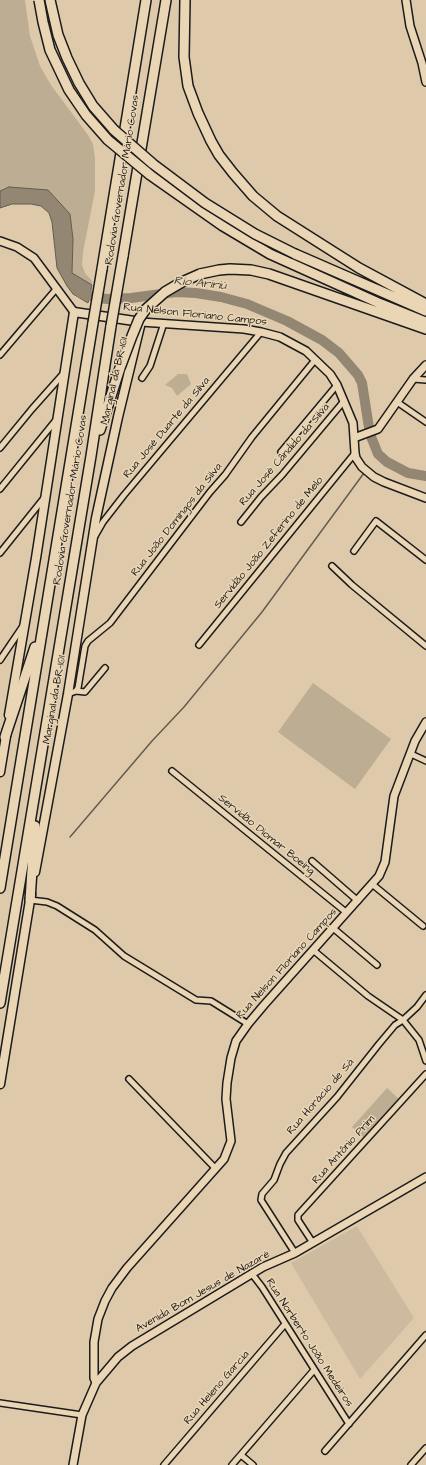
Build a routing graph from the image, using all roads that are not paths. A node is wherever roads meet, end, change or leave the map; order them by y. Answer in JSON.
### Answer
{"nodes":[{"id":1,"x":39,"y":0,"type":"edge"},
{"id":2,"x":50,"y":0,"type":"edge"},
{"id":3,"x":146,"y":0,"type":"edge"},
{"id":4,"x":166,"y":0,"type":"edge"},
{"id":5,"x":185,"y":0,"type":"edge"},
{"id":6,"x":406,"y":0,"type":"edge"},
{"id":7,"x":426,"y":82,"type":"edge"},
{"id":8,"x":0,"y":241,"type":"edge"},
{"id":9,"x":57,"y":288,"type":"junction"},
{"id":10,"x":426,"y":304,"type":"edge"},
{"id":11,"x":426,"y":311,"type":"edge"},
{"id":12,"x":74,"y":312,"type":"junction"},
{"id":13,"x":141,"y":322,"type":"junction"},
{"id":14,"x":426,"y":322,"type":"edge"},
{"id":15,"x":164,"y":323,"type":"junction"},
{"id":16,"x":426,"y":329,"type":"edge"},
{"id":17,"x":261,"y":332,"type":"junction"},
{"id":18,"x":0,"y":355,"type":"edge"},
{"id":19,"x":315,"y":360,"type":"junction"},
{"id":20,"x":425,"y":366,"type":"edge"},
{"id":21,"x":64,"y":372,"type":"junction"},
{"id":22,"x":142,"y":378,"type":"dead end"},
{"id":23,"x":414,"y":379,"type":"junction"},
{"id":24,"x":426,"y":380,"type":"edge"},
{"id":25,"x":337,"y":386,"type":"junction"},
{"id":26,"x":344,"y":401,"type":"junction"},
{"id":27,"x":397,"y":402,"type":"junction"},
{"id":28,"x":57,"y":418,"type":"junction"},
{"id":29,"x":426,"y":422,"type":"edge"},
{"id":30,"x":358,"y":437,"type":"junction"},
{"id":31,"x":0,"y":448,"type":"edge"},
{"id":32,"x":281,"y":452,"type":"dead end"},
{"id":33,"x":355,"y":453,"type":"junction"},
{"id":34,"x":91,"y":456,"type":"junction"},
{"id":35,"x":0,"y":489,"type":"edge"},
{"id":36,"x":45,"y":497,"type":"junction"},
{"id":37,"x":426,"y":498,"type":"edge"},
{"id":38,"x":240,"y":522,"type":"dead end"},
{"id":39,"x":93,"y":541,"type":"junction"},
{"id":40,"x":354,"y":551,"type":"dead end"},
{"id":41,"x":0,"y":553,"type":"edge"},
{"id":42,"x":426,"y":560,"type":"edge"},
{"id":43,"x":332,"y":566,"type":"dead end"},
{"id":44,"x":44,"y":619,"type":"junction"},
{"id":45,"x":25,"y":622,"type":"junction"},
{"id":46,"x":199,"y":645,"type":"dead end"},
{"id":47,"x":426,"y":646,"type":"edge"},
{"id":48,"x":0,"y":660,"type":"edge"},
{"id":49,"x":105,"y":668,"type":"dead end"},
{"id":50,"x":72,"y":692,"type":"junction"},
{"id":51,"x":426,"y":722,"type":"edge"},
{"id":52,"x":6,"y":738,"type":"junction"},
{"id":53,"x":2,"y":754,"type":"edge"},
{"id":54,"x":411,"y":754,"type":"junction"},
{"id":55,"x":426,"y":761,"type":"edge"},
{"id":56,"x":0,"y":772,"type":"edge"},
{"id":57,"x":172,"y":772,"type":"dead end"},
{"id":58,"x":38,"y":773,"type":"junction"},
{"id":59,"x":312,"y":861,"type":"dead end"},
{"id":60,"x":372,"y":884,"type":"junction"},
{"id":61,"x":0,"y":888,"type":"edge"},
{"id":62,"x":30,"y":900,"type":"junction"},
{"id":63,"x":358,"y":901,"type":"junction"},
{"id":64,"x":347,"y":913,"type":"junction"},
{"id":65,"x":422,"y":926,"type":"dead end"},
{"id":66,"x":333,"y":928,"type":"junction"},
{"id":67,"x":313,"y":950,"type":"junction"},
{"id":68,"x":377,"y":965,"type":"dead end"},
{"id":69,"x":426,"y":995,"type":"edge"},
{"id":70,"x":0,"y":1003,"type":"edge"},
{"id":71,"x":403,"y":1020,"type":"junction"},
{"id":72,"x":248,"y":1024,"type":"junction"},
{"id":73,"x":426,"y":1061,"type":"edge"},
{"id":74,"x":426,"y":1074,"type":"edge"},
{"id":75,"x":129,"y":1079,"type":"dead end"},
{"id":76,"x":0,"y":1084,"type":"edge"},
{"id":77,"x":216,"y":1169,"type":"junction"},
{"id":78,"x":426,"y":1176,"type":"edge"},
{"id":79,"x":313,"y":1243,"type":"junction"},
{"id":80,"x":295,"y":1254,"type":"junction"},
{"id":81,"x":252,"y":1274,"type":"junction"},
{"id":82,"x":285,"y":1324,"type":"junction"},
{"id":83,"x":426,"y":1336,"type":"edge"},
{"id":84,"x":93,"y":1360,"type":"junction"},
{"id":85,"x":314,"y":1370,"type":"junction"},
{"id":86,"x":105,"y":1372,"type":"junction"},
{"id":87,"x":96,"y":1384,"type":"junction"},
{"id":88,"x":0,"y":1403,"type":"edge"},
{"id":89,"x":82,"y":1415,"type":"junction"},
{"id":90,"x":349,"y":1424,"type":"junction"},
{"id":91,"x":426,"y":1448,"type":"edge"},
{"id":92,"x":325,"y":1451,"type":"dead end"},
{"id":93,"x":241,"y":1455,"type":"junction"},
{"id":94,"x":73,"y":1465,"type":"edge"},
{"id":95,"x":164,"y":1465,"type":"edge"},
{"id":96,"x":232,"y":1465,"type":"edge"},
{"id":97,"x":253,"y":1465,"type":"edge"},
{"id":98,"x":412,"y":1465,"type":"edge"}],
"edges":[{"from":1,"to":14,"type":"highway","bridge":true},
{"from":2,"to":11,"type":"highway","bridge":true},
{"from":3,"to":44,"type":"highway","name":"Rodovia Governador Mário Covas","bridge":true},
{"from":4,"to":34,"type":"highway","name":"Rodovia Governador Mário Covas","bridge":true},
{"from":5,"to":10,"type":"highway"},
{"from":6,"to":7,"type":"street"},
{"from":8,"to":9,"type":"street"},
{"from":9,"to":12,"type":"street"},
{"from":9,"to":18,"type":"street"},
{"from":12,"to":13,"type":"main road","name":"Rua Nelson Floriano Campos"},
{"from":12,"to":21,"type":"main road"},
{"from":13,"to":15,"type":"street","name":"Rua Nelson Floriano Campos"},
{"from":13,"to":39,"type":"main road","name":"Marginal da BR-101"},
{"from":15,"to":17,"type":"street","name":"Rua Nelson Floriano Campos"},
{"from":15,"to":22,"type":"street"},
{"from":16,"to":34,"type":"highway","bridge":true},
{"from":17,"to":19,"type":"street","name":"Rua Nelson Floriano Campos"},
{"from":17,"to":39,"type":"street","name":"Rua José Duarte da Silva"},
{"from":19,"to":25,"type":"street","name":"Rua Nelson Floriano Campos"},
{"from":19,"to":50,"type":"street","name":"Rua João Domingos da Silva"},
{"from":20,"to":23,"type":"street"},
{"from":21,"to":28,"type":"main road"},
{"from":21,"to":31,"type":"street"},
{"from":23,"to":24,"type":"street"},
{"from":23,"to":27,"type":"street"},
{"from":25,"to":26,"type":"street","name":"Rua Nelson Floriano Campos"},
{"from":25,"to":32,"type":"street"},
{"from":26,"to":30,"type":"street","name":"Rua Nelson Floriano Campos"},
{"from":26,"to":38,"type":"street","name":"Rua José Cândido da Silva"},
{"from":27,"to":29,"type":"street"},
{"from":27,"to":30,"type":"street"},
{"from":28,"to":35,"type":"street"},
{"from":28,"to":36,"type":"main road"},
{"from":30,"to":33,"type":"street","name":"Rua Nelson Floriano Campos"},
{"from":33,"to":37,"type":"street","name":"Rua Nelson Floriano Campos"},
{"from":33,"to":46,"type":"street","name":"Servidão João Zeferino de Melo"},
{"from":34,"to":58,"type":"highway","name":"Rodovia Governador Mário Covas"},
{"from":36,"to":41,"type":"street"},
{"from":36,"to":45,"type":"main road"},
{"from":39,"to":50,"type":"main road","name":"Marginal da BR-101"},
{"from":40,"to":42,"type":"street"},
{"from":43,"to":47,"type":"street"},
{"from":44,"to":52,"type":"highway"},
{"from":44,"to":61,"type":"highway","name":"Rodovia Governador Mário Covas"},
{"from":45,"to":48,"type":"street"},
{"from":45,"to":52,"type":"main road"},
{"from":49,"to":50,"type":"street"},
{"from":50,"to":62,"type":"main road","name":"Marginal da BR-101"},
{"from":51,"to":54,"type":"street","name":"Rua Nelson Floriano Campos"},
{"from":52,"to":53,"type":"main road"},
{"from":53,"to":56,"type":"main road"},
{"from":54,"to":55,"type":"street"},
{"from":54,"to":60,"type":"street","name":"Rua Nelson Floriano Campos"},
{"from":57,"to":64,"type":"street","name":"Servidão Diomar Boeing"},
{"from":58,"to":62,"type":"highway"},
{"from":58,"to":70,"type":"highway","name":"Rodovia Governador Mário Covas"},
{"from":59,"to":63,"type":"street"},
{"from":60,"to":63,"type":"street","name":"Rua Nelson Floriano Campos"},
{"from":60,"to":65,"type":"street"},
{"from":62,"to":72,"type":"street"},
{"from":62,"to":76,"type":"main road","name":"Marginal da BR-101"},
{"from":63,"to":64,"type":"street","name":"Rua Nelson Floriano Campos"},
{"from":64,"to":66,"type":"street","name":"Rua Nelson Floriano Campos"},
{"from":66,"to":67,"type":"street","name":"Rua Nelson Floriano Campos"},
{"from":66,"to":68,"type":"street"},
{"from":67,"to":71,"type":"street"},
{"from":67,"to":72,"type":"street","name":"Rua Nelson Floriano Campos"},
{"from":69,"to":71,"type":"street","name":"Rua Horácio de Sá"},
{"from":71,"to":73,"type":"street"},
{"from":71,"to":80,"type":"street","name":"Rua Horácio de Sá"},
{"from":72,"to":77,"type":"street","name":"Rua Nelson Floriano Campos"},
{"from":74,"to":79,"type":"street","name":"Rua Antônio Prim"},
{"from":75,"to":77,"type":"street"},
{"from":77,"to":84,"type":"street","name":"Rua Nelson Floriano Campos"},
{"from":78,"to":79,"type":"street","name":"Avenida Bom Jesus de Nazaré"},
{"from":79,"to":80,"type":"street","name":"Avenida Bom Jesus de Nazaré"},
{"from":80,"to":81,"type":"street","name":"Avenida Bom Jesus de Nazaré"},
{"from":81,"to":82,"type":"street","name":"Rua Norberto João Medeiros"},
{"from":81,"to":86,"type":"street","name":"Avenida Bom Jesus de Nazaré"},
{"from":82,"to":85,"type":"street","name":"Rua Norberto João Medeiros"},
{"from":82,"to":95,"type":"street","name":"Rua Heleno Garcia"},
{"from":83,"to":90,"type":"street"},
{"from":84,"to":86,"type":"street"},
{"from":84,"to":87,"type":"street","name":"Rua Nelson Floriano Campos"},
{"from":85,"to":90,"type":"street","name":"Rua Norberto João Medeiros"},
{"from":85,"to":93,"type":"street"},
{"from":86,"to":87,"type":"street","name":"Avenida Bom Jesus de Nazaré"},
{"from":87,"to":89,"type":"street","name":"Avenida Bom Jesus de Nazaré"},
{"from":88,"to":89,"type":"street"},
{"from":89,"to":94,"type":"street","name":"Avenida Bom Jesus de Nazaré"},
{"from":90,"to":92,"type":"street"},
{"from":91,"to":98,"type":"street"},
{"from":93,"to":96,"type":"street"},
{"from":93,"to":97,"type":"street"}]}
